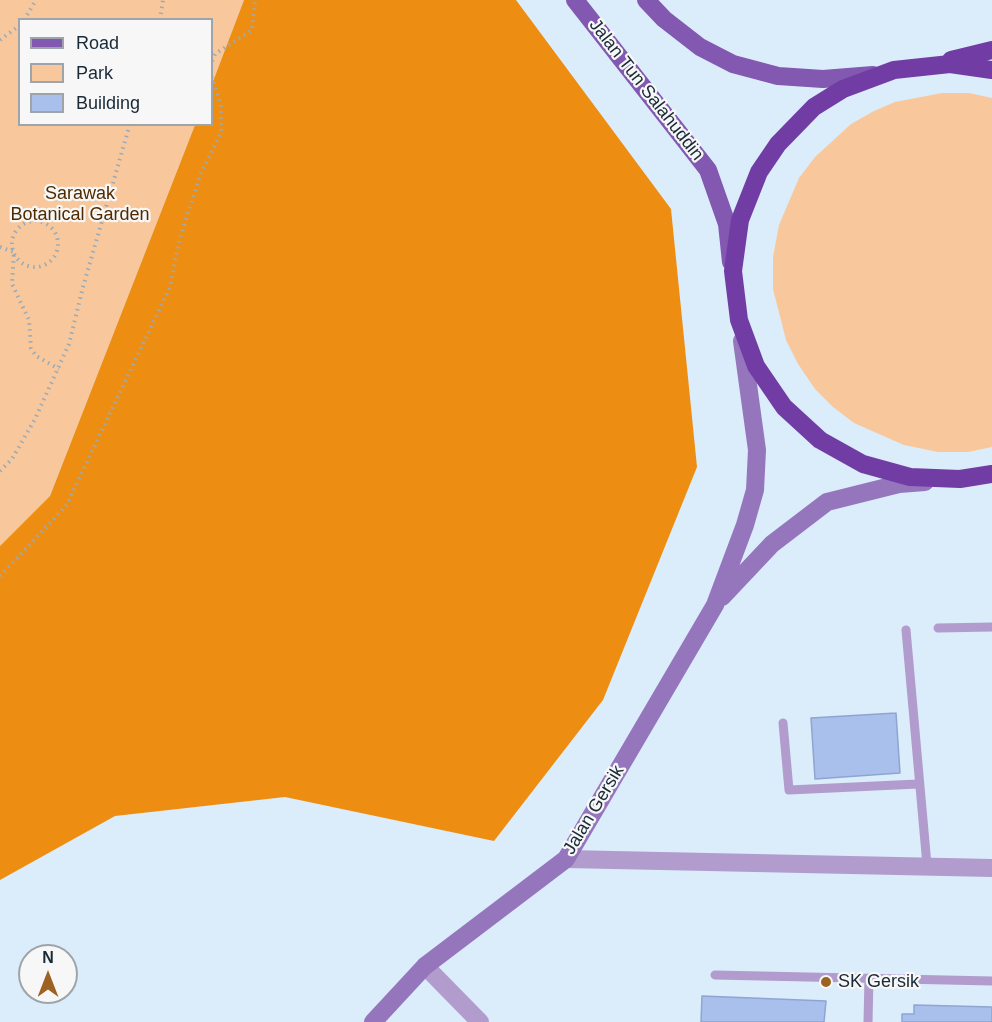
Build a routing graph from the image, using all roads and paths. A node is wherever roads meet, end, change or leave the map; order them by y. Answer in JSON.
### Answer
{"nodes":[{"id":1,"x":36,"y":0,"type":"edge"},
{"id":2,"x":163,"y":0,"type":"edge"},
{"id":3,"x":255,"y":0,"type":"edge"},
{"id":4,"x":575,"y":0,"type":"edge"},
{"id":5,"x":646,"y":0,"type":"edge"},
{"id":6,"x":25,"y":18,"type":"edge"},
{"id":7,"x":160,"y":18,"type":"edge"},
{"id":8,"x":18,"y":27,"type":"edge"},
{"id":9,"x":0,"y":40,"type":"edge"},
{"id":10,"x":992,"y":50,"type":"edge"},
{"id":11,"x":213,"y":59,"type":"edge"},
{"id":12,"x":932,"y":64,"type":"junction"},
{"id":13,"x":992,"y":70,"type":"edge"},
{"id":14,"x":875,"y":75,"type":"junction"},
{"id":15,"x":213,"y":80,"type":"edge"},
{"id":16,"x":129,"y":126,"type":"edge"},
{"id":17,"x":0,"y":247,"type":"edge"},
{"id":18,"x":14,"y":252,"type":"junction"},
{"id":19,"x":734,"y":288,"type":"junction"},
{"id":20,"x":739,"y":320,"type":"junction"},
{"id":21,"x":59,"y":369,"type":"junction"},
{"id":22,"x":0,"y":471,"type":"edge"},
{"id":23,"x":992,"y":474,"type":"edge"},
{"id":24,"x":960,"y":479,"type":"junction"},
{"id":25,"x":0,"y":576,"type":"edge"},
{"id":26,"x":715,"y":605,"type":"junction"},
{"id":27,"x":992,"y":627,"type":"edge"},
{"id":28,"x":938,"y":628,"type":"dead end"},
{"id":29,"x":906,"y":630,"type":"dead end"},
{"id":30,"x":783,"y":723,"type":"dead end"},
{"id":31,"x":918,"y":784,"type":"junction"},
{"id":32,"x":566,"y":859,"type":"junction"},
{"id":33,"x":927,"y":865,"type":"junction"},
{"id":34,"x":992,"y":868,"type":"edge"},
{"id":35,"x":425,"y":966,"type":"junction"},
{"id":36,"x":716,"y":975,"type":"dead end"},
{"id":37,"x":869,"y":978,"type":"junction"},
{"id":38,"x":992,"y":981,"type":"edge"},
{"id":39,"x":373,"y":1022,"type":"edge"},
{"id":40,"x":480,"y":1022,"type":"edge"},
{"id":41,"x":868,"y":1022,"type":"edge"}],
"edges":[{"from":1,"to":6,"type":"path"},
{"from":2,"to":7,"type":"path"},
{"from":3,"to":11,"type":"path"},
{"from":4,"to":19,"type":"main road","name":"Jalan Tun Salahuddin"},
{"from":5,"to":14,"type":"main road"},
{"from":8,"to":9,"type":"path"},
{"from":10,"to":12,"type":"highway"},
{"from":12,"to":13,"type":"highway"},
{"from":12,"to":14,"type":"highway"},
{"from":14,"to":19,"type":"highway"},
{"from":15,"to":25,"type":"path"},
{"from":16,"to":21,"type":"path"},
{"from":17,"to":18,"type":"path"},
{"from":18,"to":18,"type":"path"},
{"from":18,"to":21,"type":"path"},
{"from":19,"to":20,"type":"highway"},
{"from":20,"to":24,"type":"highway"},
{"from":20,"to":26,"type":"street"},
{"from":21,"to":22,"type":"path"},
{"from":23,"to":24,"type":"highway"},
{"from":24,"to":26,"type":"street"},
{"from":26,"to":32,"type":"street","name":"Jalan Gersik"},
{"from":27,"to":28,"type":"lane"},
{"from":29,"to":31,"type":"lane"},
{"from":30,"to":31,"type":"lane"},
{"from":31,"to":33,"type":"lane"},
{"from":32,"to":33,"type":"street"},
{"from":32,"to":35,"type":"street","name":"Jalan Gersik"},
{"from":33,"to":34,"type":"street"},
{"from":35,"to":39,"type":"street","name":"Jalan Gersik"},
{"from":35,"to":40,"type":"street"},
{"from":36,"to":37,"type":"lane"},
{"from":37,"to":38,"type":"lane"},
{"from":37,"to":41,"type":"lane"}]}
